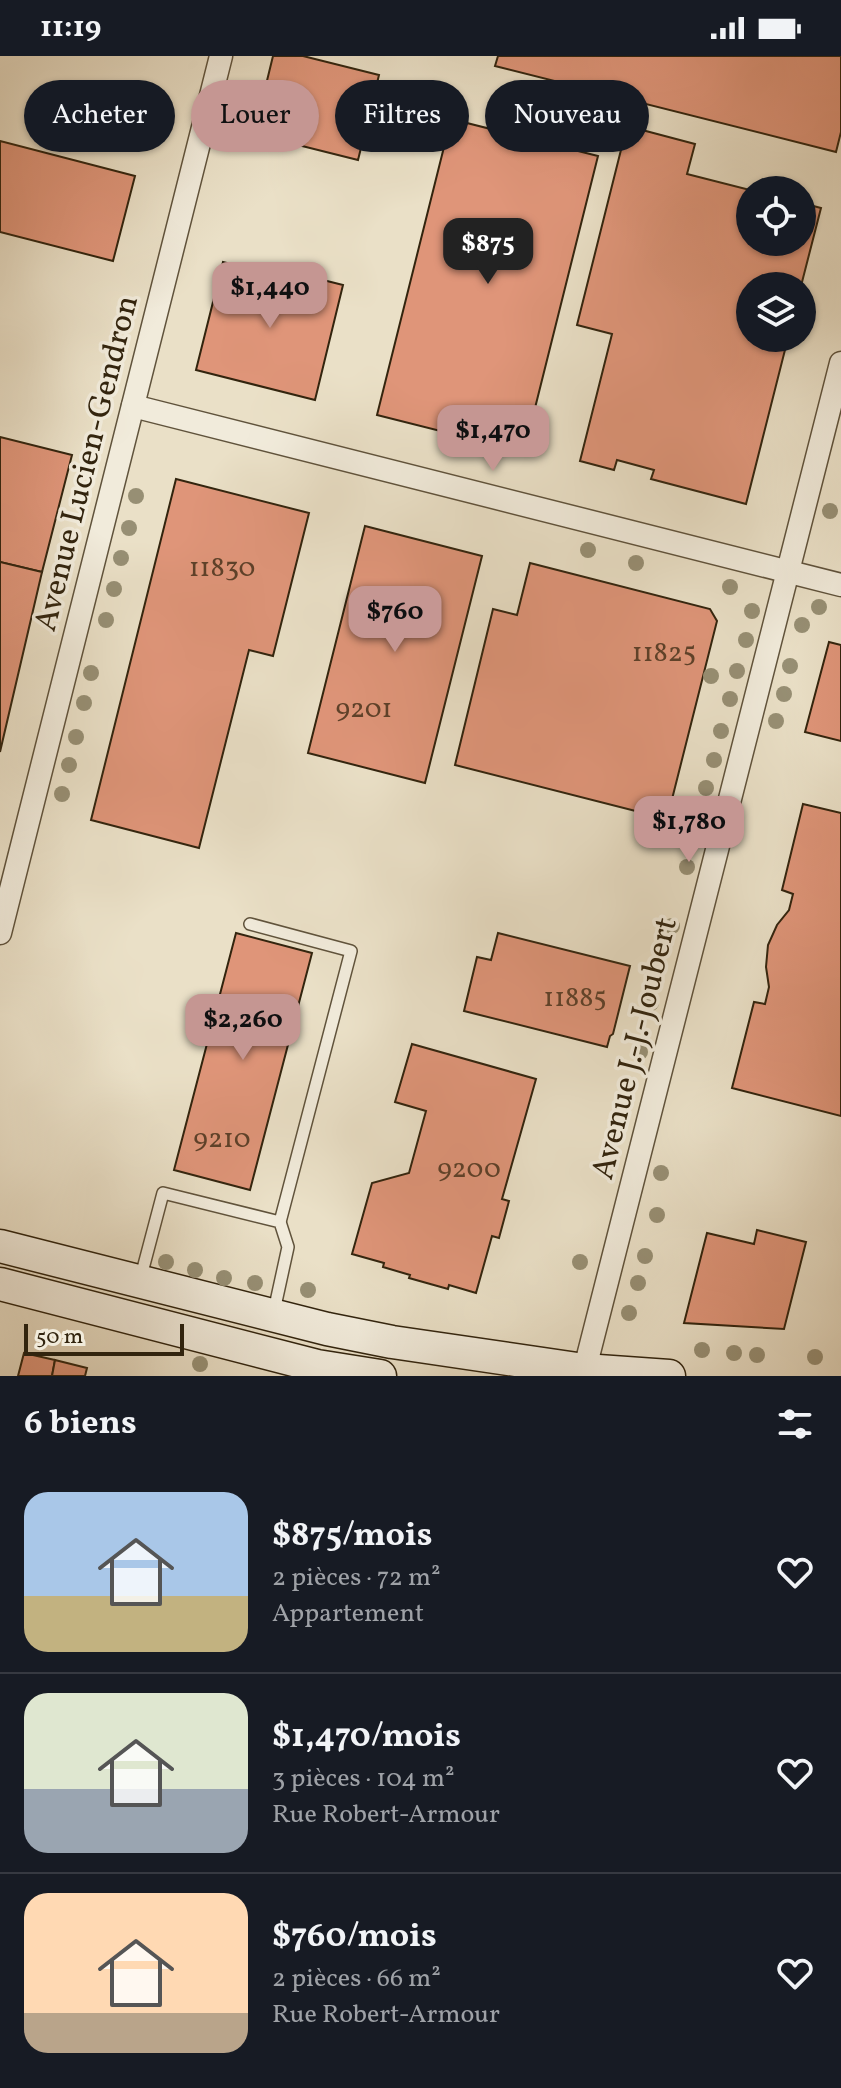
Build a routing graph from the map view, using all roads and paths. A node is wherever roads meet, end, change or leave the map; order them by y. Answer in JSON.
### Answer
{"nodes":[{"id":1,"x":221,"y":56,"type":"edge"},
{"id":2,"x":841,"y":363,"type":"edge"},
{"id":3,"x":133,"y":406,"type":"junction"},
{"id":4,"x":788,"y":571,"type":"junction"},
{"id":5,"x":841,"y":585,"type":"edge"},
{"id":6,"x":250,"y":924,"type":"dead end"},
{"id":7,"x":0,"y":933,"type":"edge"},
{"id":8,"x":280,"y":1222,"type":"junction"},
{"id":9,"x":0,"y":1246,"type":"edge"},
{"id":10,"x":140,"y":1282,"type":"junction"},
{"id":11,"x":0,"y":1284,"type":"edge"},
{"id":12,"x":273,"y":1315,"type":"junction"},
{"id":13,"x":327,"y":1329,"type":"junction"},
{"id":14,"x":317,"y":1371,"type":"edge"},
{"id":15,"x":584,"y":1373,"type":"edge"},
{"id":16,"x":380,"y":1376,"type":"edge"},
{"id":17,"x":669,"y":1376,"type":"edge"}],
"edges":[{"from":1,"to":3,"type":"street","name":"Avenue Lucien-Gendron"},
{"from":2,"to":4,"type":"street","name":"Avenue J.-J.-Joubert"},
{"from":3,"to":4,"type":"street"},
{"from":3,"to":7,"type":"street","name":"Avenue Lucien-Gendron"},
{"from":4,"to":5,"type":"street"},
{"from":4,"to":15,"type":"street","name":"Avenue J.-J.-Joubert"},
{"from":6,"to":8,"type":"lane"},
{"from":8,"to":10,"type":"lane"},
{"from":8,"to":12,"type":"lane"},
{"from":9,"to":10,"type":"street"},
{"from":10,"to":12,"type":"street"},
{"from":11,"to":14,"type":"street"},
{"from":12,"to":13,"type":"street"},
{"from":13,"to":14,"type":"street"},
{"from":13,"to":15,"type":"street"},
{"from":14,"to":16,"type":"street"},
{"from":15,"to":17,"type":"street"}]}
